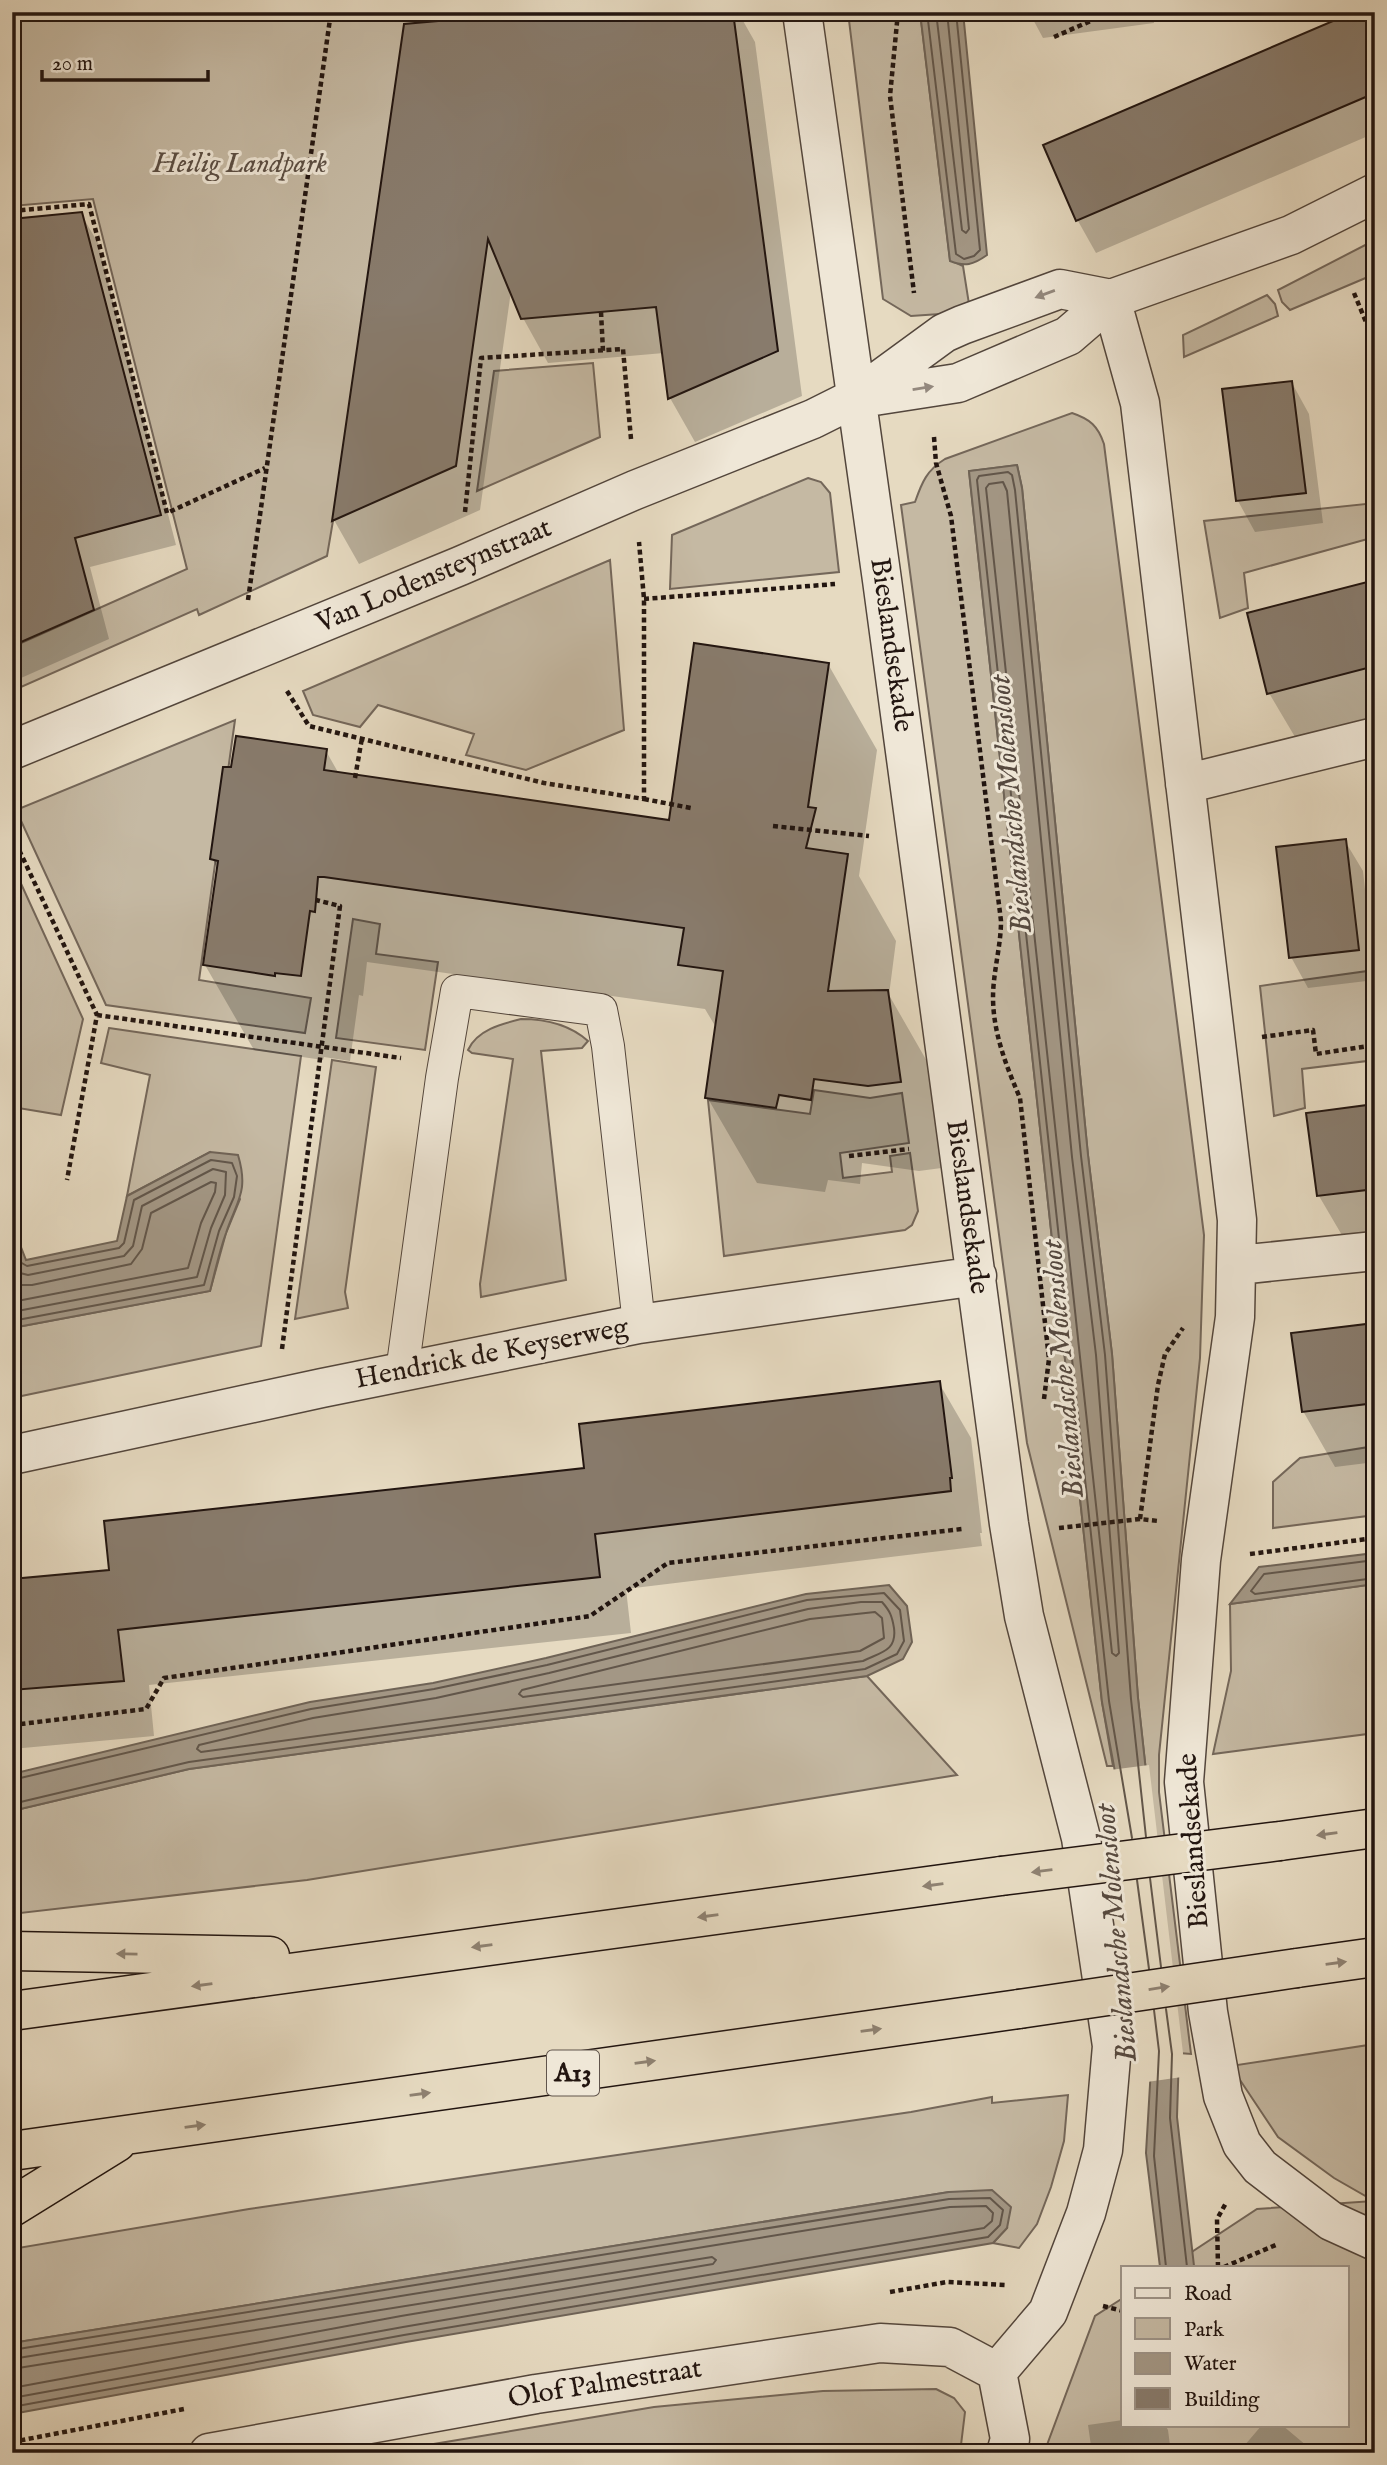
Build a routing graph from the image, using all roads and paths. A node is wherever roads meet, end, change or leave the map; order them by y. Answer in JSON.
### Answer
{"nodes":[{"id":1,"x":331,"y":12,"type":"edge"},
{"id":2,"x":802,"y":12,"type":"edge"},
{"id":3,"x":898,"y":12,"type":"edge"},
{"id":4,"x":1111,"y":12,"type":"edge"},
{"id":5,"x":1054,"y":37,"type":"dead end"},
{"id":6,"x":1375,"y":193,"type":"edge"},
{"id":7,"x":12,"y":211,"type":"edge"},
{"id":8,"x":1354,"y":293,"type":"dead end"},
{"id":9,"x":1111,"y":299,"type":"junction"},
{"id":10,"x":601,"y":312,"type":"dead end"},
{"id":11,"x":1375,"y":344,"type":"edge"},
{"id":12,"x":921,"y":349,"type":"junction"},
{"id":13,"x":603,"y":351,"type":"junction"},
{"id":14,"x":929,"y":386,"type":"junction"},
{"id":15,"x":855,"y":398,"type":"junction"},
{"id":16,"x":265,"y":467,"type":"junction"},
{"id":17,"x":635,"y":490,"type":"junction"},
{"id":18,"x":460,"y":566,"type":"junction"},
{"id":19,"x":882,"y":580,"type":"junction"},
{"id":20,"x":644,"y":599,"type":"junction"},
{"id":21,"x":260,"y":649,"type":"junction"},
{"id":22,"x":1375,"y":737,"type":"edge"},
{"id":23,"x":362,"y":738,"type":"junction"},
{"id":24,"x":12,"y":751,"type":"edge"},
{"id":25,"x":355,"y":778,"type":"dead end"},
{"id":26,"x":1185,"y":784,"type":"junction"},
{"id":27,"x":645,"y":799,"type":"junction"},
{"id":28,"x":691,"y":808,"type":"dead end"},
{"id":29,"x":773,"y":825,"type":"dead end"},
{"id":30,"x":12,"y":835,"type":"edge"},
{"id":31,"x":917,"y":841,"type":"junction"},
{"id":32,"x":316,"y":900,"type":"dead end"},
{"id":33,"x":97,"y":1015,"type":"junction"},
{"id":34,"x":1216,"y":1043,"type":"junction"},
{"id":35,"x":320,"y":1046,"type":"junction"},
{"id":36,"x":1369,"y":1046,"type":"dead end"},
{"id":37,"x":444,"y":1066,"type":"junction"},
{"id":38,"x":958,"y":1143,"type":"junction"},
{"id":39,"x":849,"y":1156,"type":"dead end"},
{"id":40,"x":67,"y":1180,"type":"dead end"},
{"id":41,"x":1375,"y":1251,"type":"edge"},
{"id":42,"x":977,"y":1276,"type":"junction"},
{"id":43,"x":1237,"y":1283,"type":"junction"},
{"id":44,"x":639,"y":1324,"type":"junction"},
{"id":45,"x":402,"y":1372,"type":"junction"},
{"id":46,"x":275,"y":1399,"type":"junction"},
{"id":47,"x":1043,"y":1409,"type":"dead end"},
{"id":48,"x":12,"y":1455,"type":"edge"},
{"id":49,"x":1009,"y":1524,"type":"junction"},
{"id":50,"x":1070,"y":1527,"type":"dead end"},
{"id":51,"x":1375,"y":1538,"type":"edge"},
{"id":52,"x":1201,"y":1560,"type":"junction"},
{"id":53,"x":12,"y":1725,"type":"edge"},
{"id":54,"x":1375,"y":1828,"type":"edge"},
{"id":55,"x":12,"y":1951,"type":"edge"},
{"id":56,"x":1375,"y":1957,"type":"edge"},
{"id":57,"x":391,"y":1959,"type":"junction"},
{"id":58,"x":12,"y":2011,"type":"edge"},
{"id":59,"x":127,"y":2136,"type":"junction"},
{"id":60,"x":12,"y":2151,"type":"edge"},
{"id":61,"x":1260,"y":2167,"type":"junction"},
{"id":62,"x":12,"y":2207,"type":"edge"},
{"id":63,"x":1375,"y":2241,"type":"edge"},
{"id":64,"x":1218,"y":2266,"type":"edge"},
{"id":65,"x":998,"y":2372,"type":"junction"},
{"id":66,"x":209,"y":2453,"type":"edge"},
{"id":67,"x":1006,"y":2453,"type":"edge"}],
"edges":[{"from":1,"to":16,"type":"path"},
{"from":2,"to":15,"type":"street","name":"Bieslandsekade"},
{"from":3,"to":12,"type":"path"},
{"from":4,"to":5,"type":"path"},
{"from":6,"to":9,"type":"street","name":"Van Lodensteynstraat"},
{"from":7,"to":16,"type":"path"},
{"from":8,"to":11,"type":"path"},
{"from":9,"to":12,"type":"street","name":"Van Lodensteynstraat","one_way":true},
{"from":9,"to":14,"type":"street","name":"Van Lodensteynstraat"},
{"from":9,"to":26,"type":"street","name":"Bieslandsekade"},
{"from":10,"to":13,"type":"path"},
{"from":12,"to":15,"type":"street","name":"Van Lodensteynstraat"},
{"from":13,"to":17,"type":"path"},
{"from":13,"to":18,"type":"path"},
{"from":15,"to":14,"type":"street","name":"Van Lodensteynstraat","one_way":true},
{"from":14,"to":47,"type":"path"},
{"from":15,"to":17,"type":"street","name":"Van Lodensteynstraat"},
{"from":15,"to":19,"type":"street","name":"Bieslandsekade"},
{"from":16,"to":21,"type":"path"},
{"from":17,"to":18,"type":"street","name":"Van Lodensteynstraat"},
{"from":17,"to":20,"type":"path"},
{"from":18,"to":21,"type":"street","name":"Van Lodensteynstraat"},
{"from":19,"to":20,"type":"path"},
{"from":19,"to":31,"type":"street","name":"Bieslandsekade"},
{"from":20,"to":27,"type":"path"},
{"from":21,"to":23,"type":"path"},
{"from":21,"to":24,"type":"street","name":"Van Lodensteynstraat"},
{"from":22,"to":26,"type":"street"},
{"from":23,"to":25,"type":"path"},
{"from":23,"to":27,"type":"path"},
{"from":26,"to":34,"type":"street","name":"Bieslandsekade"},
{"from":27,"to":28,"type":"path"},
{"from":29,"to":31,"type":"path"},
{"from":30,"to":33,"type":"path"},
{"from":31,"to":38,"type":"street","name":"Bieslandsekade"},
{"from":32,"to":35,"type":"path"},
{"from":33,"to":35,"type":"path"},
{"from":33,"to":40,"type":"path"},
{"from":34,"to":36,"type":"path"},
{"from":34,"to":43,"type":"street","name":"Bieslandsekade"},
{"from":35,"to":37,"type":"path"},
{"from":35,"to":46,"type":"path"},
{"from":37,"to":44,"type":"lane"},
{"from":37,"to":45,"type":"lane"},
{"from":38,"to":39,"type":"path"},
{"from":38,"to":42,"type":"street","name":"Bieslandsekade"},
{"from":41,"to":43,"type":"street"},
{"from":42,"to":44,"type":"street","name":"Hendrick de Keyserweg"},
{"from":42,"to":49,"type":"street","name":"Bieslandsekade"},
{"from":43,"to":50,"type":"path"},
{"from":43,"to":52,"type":"street","name":"Bieslandsekade"},
{"from":44,"to":45,"type":"street","name":"Hendrick de Keyserweg"},
{"from":45,"to":46,"type":"street","name":"Hendrick de Keyserweg"},
{"from":46,"to":48,"type":"street","name":"Hendrick de Keyserweg"},
{"from":49,"to":53,"type":"path"},
{"from":49,"to":65,"type":"street","name":"Bieslandsekade"},
{"from":51,"to":52,"type":"path"},
{"from":52,"to":61,"type":"street","name":"Bieslandsekade"},
{"from":54,"to":57,"type":"highway","one_way":true,"bridge":true},
{"from":57,"to":55,"type":"highway","one_way":true},
{"from":59,"to":56,"type":"highway","number":"A13","one_way":true,"bridge":true},
{"from":57,"to":58,"type":"highway","one_way":true},
{"from":59,"to":60,"type":"highway","number":"A13"},
{"from":59,"to":62,"type":"highway","number":"A13"},
{"from":61,"to":63,"type":"street","name":"Bieslandsekade"},
{"from":61,"to":64,"type":"path"},
{"from":65,"to":66,"type":"street","name":"Olof Palmestraat"},
{"from":65,"to":67,"type":"street"}]}
